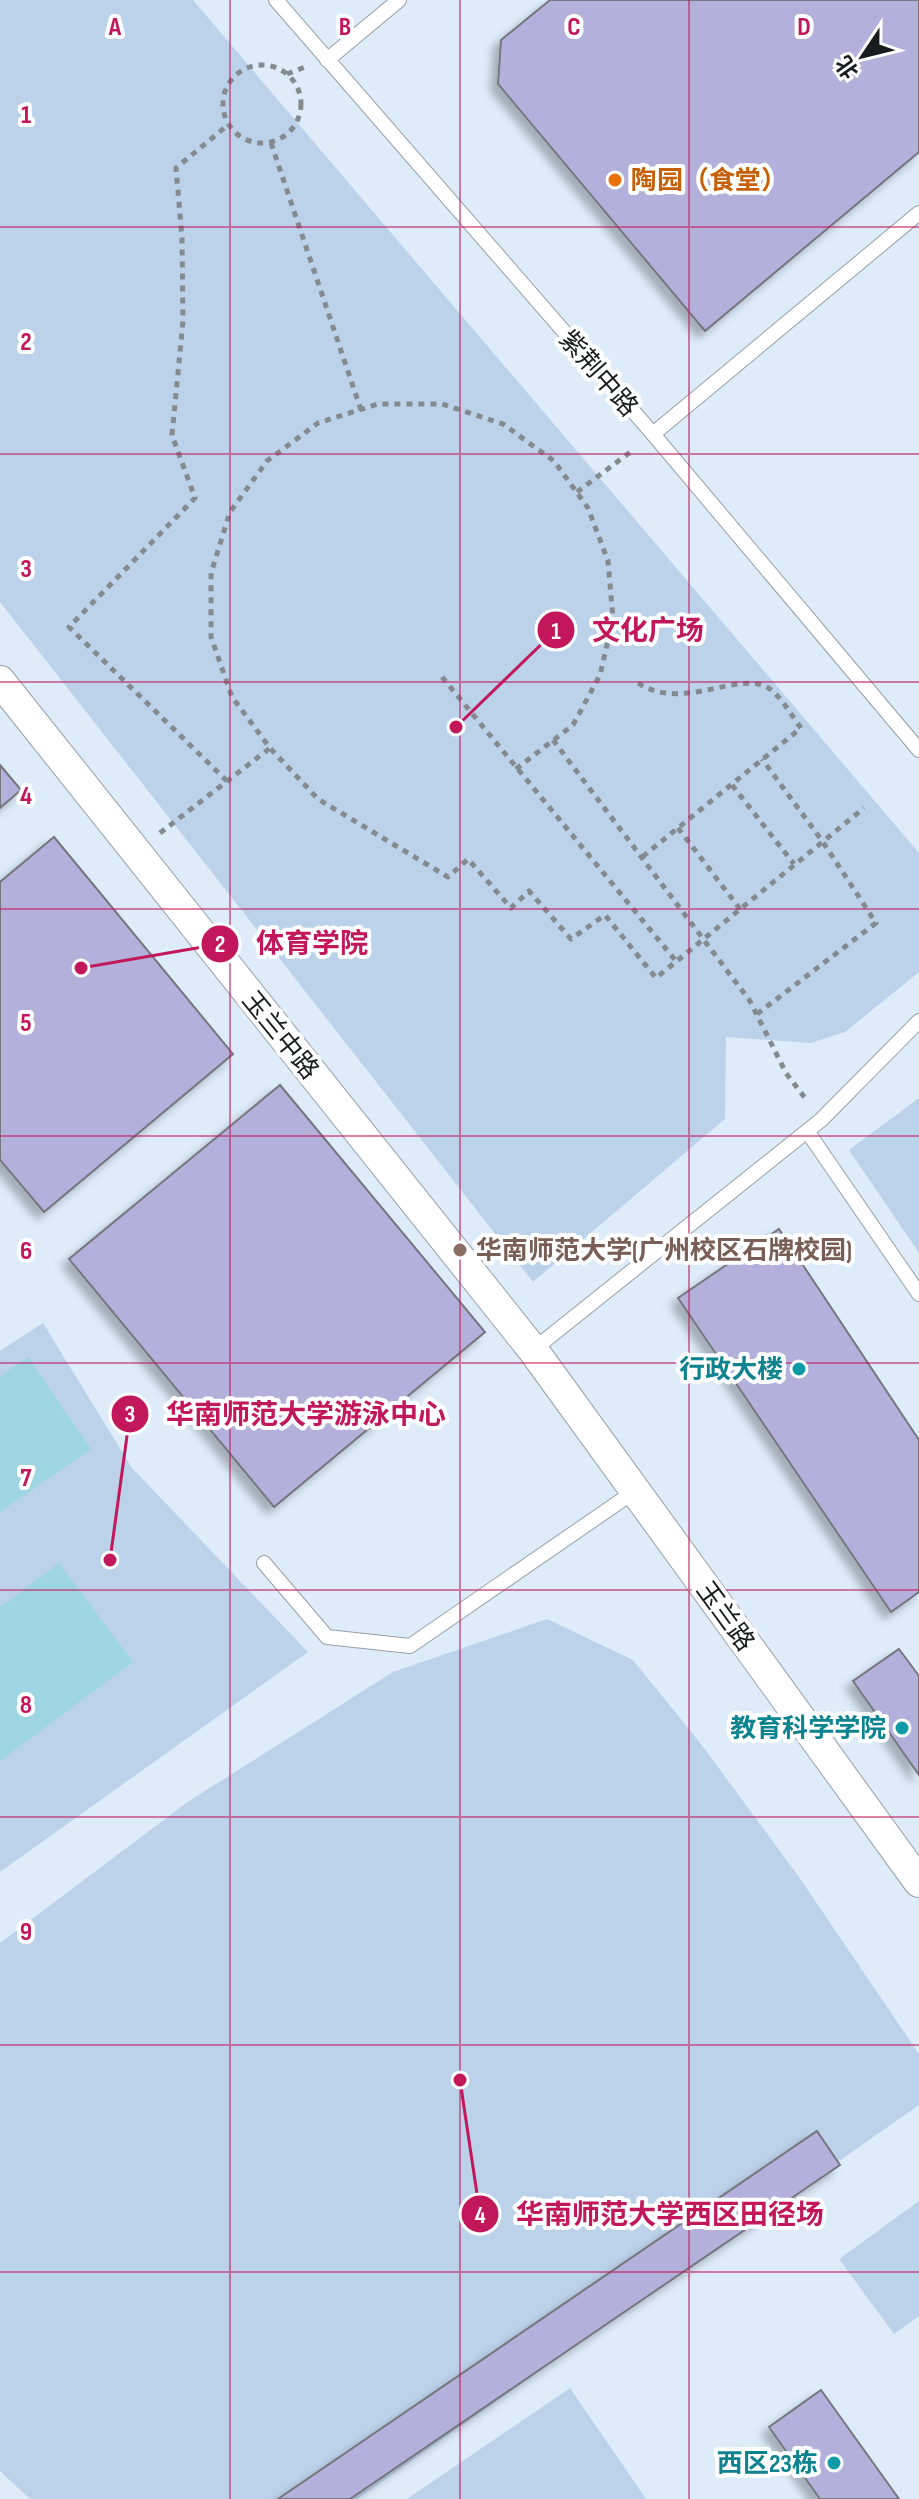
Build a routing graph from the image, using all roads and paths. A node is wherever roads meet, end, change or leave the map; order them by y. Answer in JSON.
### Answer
{"nodes":[{"id":1,"x":276,"y":0,"type":"edge"},
{"id":2,"x":399,"y":0,"type":"edge"},
{"id":3,"x":327,"y":60,"type":"junction"},
{"id":4,"x":228,"y":125,"type":"junction"},
{"id":5,"x":271,"y":143,"type":"junction"},
{"id":6,"x":919,"y":213,"type":"edge"},
{"id":7,"x":361,"y":410,"type":"junction"},
{"id":8,"x":653,"y":434,"type":"junction"},
{"id":9,"x":577,"y":493,"type":"junction"},
{"id":10,"x":442,"y":677,"type":"dead end"},
{"id":11,"x":0,"y":681,"type":"edge"},
{"id":12,"x":638,"y":683,"type":"dead end"},
{"id":13,"x":553,"y":740,"type":"junction"},
{"id":14,"x":270,"y":748,"type":"junction"},
{"id":15,"x":919,"y":750,"type":"edge"},
{"id":16,"x":762,"y":759,"type":"junction"},
{"id":17,"x":516,"y":769,"type":"junction"},
{"id":18,"x":227,"y":781,"type":"junction"},
{"id":19,"x":732,"y":785,"type":"junction"},
{"id":20,"x":864,"y":808,"type":"dead end"},
{"id":21,"x":678,"y":828,"type":"junction"},
{"id":22,"x":823,"y":842,"type":"junction"},
{"id":23,"x":134,"y":853,"type":"junction"},
{"id":24,"x":641,"y":858,"type":"junction"},
{"id":25,"x":794,"y":864,"type":"junction"},
{"id":26,"x":740,"y":909,"type":"junction"},
{"id":27,"x":703,"y":939,"type":"junction"},
{"id":28,"x":676,"y":961,"type":"junction"},
{"id":29,"x":757,"y":1014,"type":"junction"},
{"id":30,"x":919,"y":1021,"type":"edge"},
{"id":31,"x":821,"y":1120,"type":"junction"},
{"id":32,"x":807,"y":1131,"type":"junction"},
{"id":33,"x":919,"y":1294,"type":"edge"},
{"id":34,"x":533,"y":1350,"type":"junction"},
{"id":35,"x":635,"y":1491,"type":"junction"},
{"id":36,"x":264,"y":1563,"type":"dead end"},
{"id":37,"x":919,"y":1882,"type":"edge"}],
"edges":[{"from":1,"to":3,"type":"lane","name":"紫荆中路"},
{"from":2,"to":3,"type":"lane"},
{"from":3,"to":8,"type":"lane","name":"紫荆中路"},
{"from":4,"to":5,"type":"path"},
{"from":4,"to":5,"type":"path"},
{"from":4,"to":18,"type":"path"},
{"from":5,"to":7,"type":"path"},
{"from":6,"to":8,"type":"lane"},
{"from":7,"to":9,"type":"path"},
{"from":7,"to":14,"type":"path"},
{"from":8,"to":9,"type":"path"},
{"from":8,"to":15,"type":"lane","name":"紫荆中路"},
{"from":9,"to":13,"type":"path"},
{"from":10,"to":17,"type":"path"},
{"from":11,"to":23,"type":"street","name":"玉兰中路"},
{"from":12,"to":16,"type":"path"},
{"from":13,"to":17,"type":"path"},
{"from":13,"to":24,"type":"path"},
{"from":14,"to":18,"type":"path"},
{"from":14,"to":28,"type":"path"},
{"from":16,"to":19,"type":"path"},
{"from":16,"to":22,"type":"path"},
{"from":17,"to":28,"type":"path"},
{"from":18,"to":23,"type":"path"},
{"from":19,"to":21,"type":"path"},
{"from":19,"to":25,"type":"path"},
{"from":20,"to":22,"type":"path"},
{"from":21,"to":24,"type":"path"},
{"from":21,"to":26,"type":"path"},
{"from":22,"to":25,"type":"path"},
{"from":22,"to":29,"type":"path"},
{"from":23,"to":34,"type":"street","name":"玉兰中路"},
{"from":24,"to":27,"type":"path"},
{"from":25,"to":26,"type":"path"},
{"from":26,"to":27,"type":"path"},
{"from":27,"to":28,"type":"path"},
{"from":27,"to":29,"type":"path"},
{"from":29,"to":31,"type":"path"},
{"from":30,"to":31,"type":"lane"},
{"from":31,"to":32,"type":"lane"},
{"from":32,"to":33,"type":"lane"},
{"from":32,"to":34,"type":"lane"},
{"from":34,"to":35,"type":"street","name":"玉兰路"},
{"from":35,"to":36,"type":"lane"},
{"from":35,"to":37,"type":"street","name":"玉兰路"}]}
